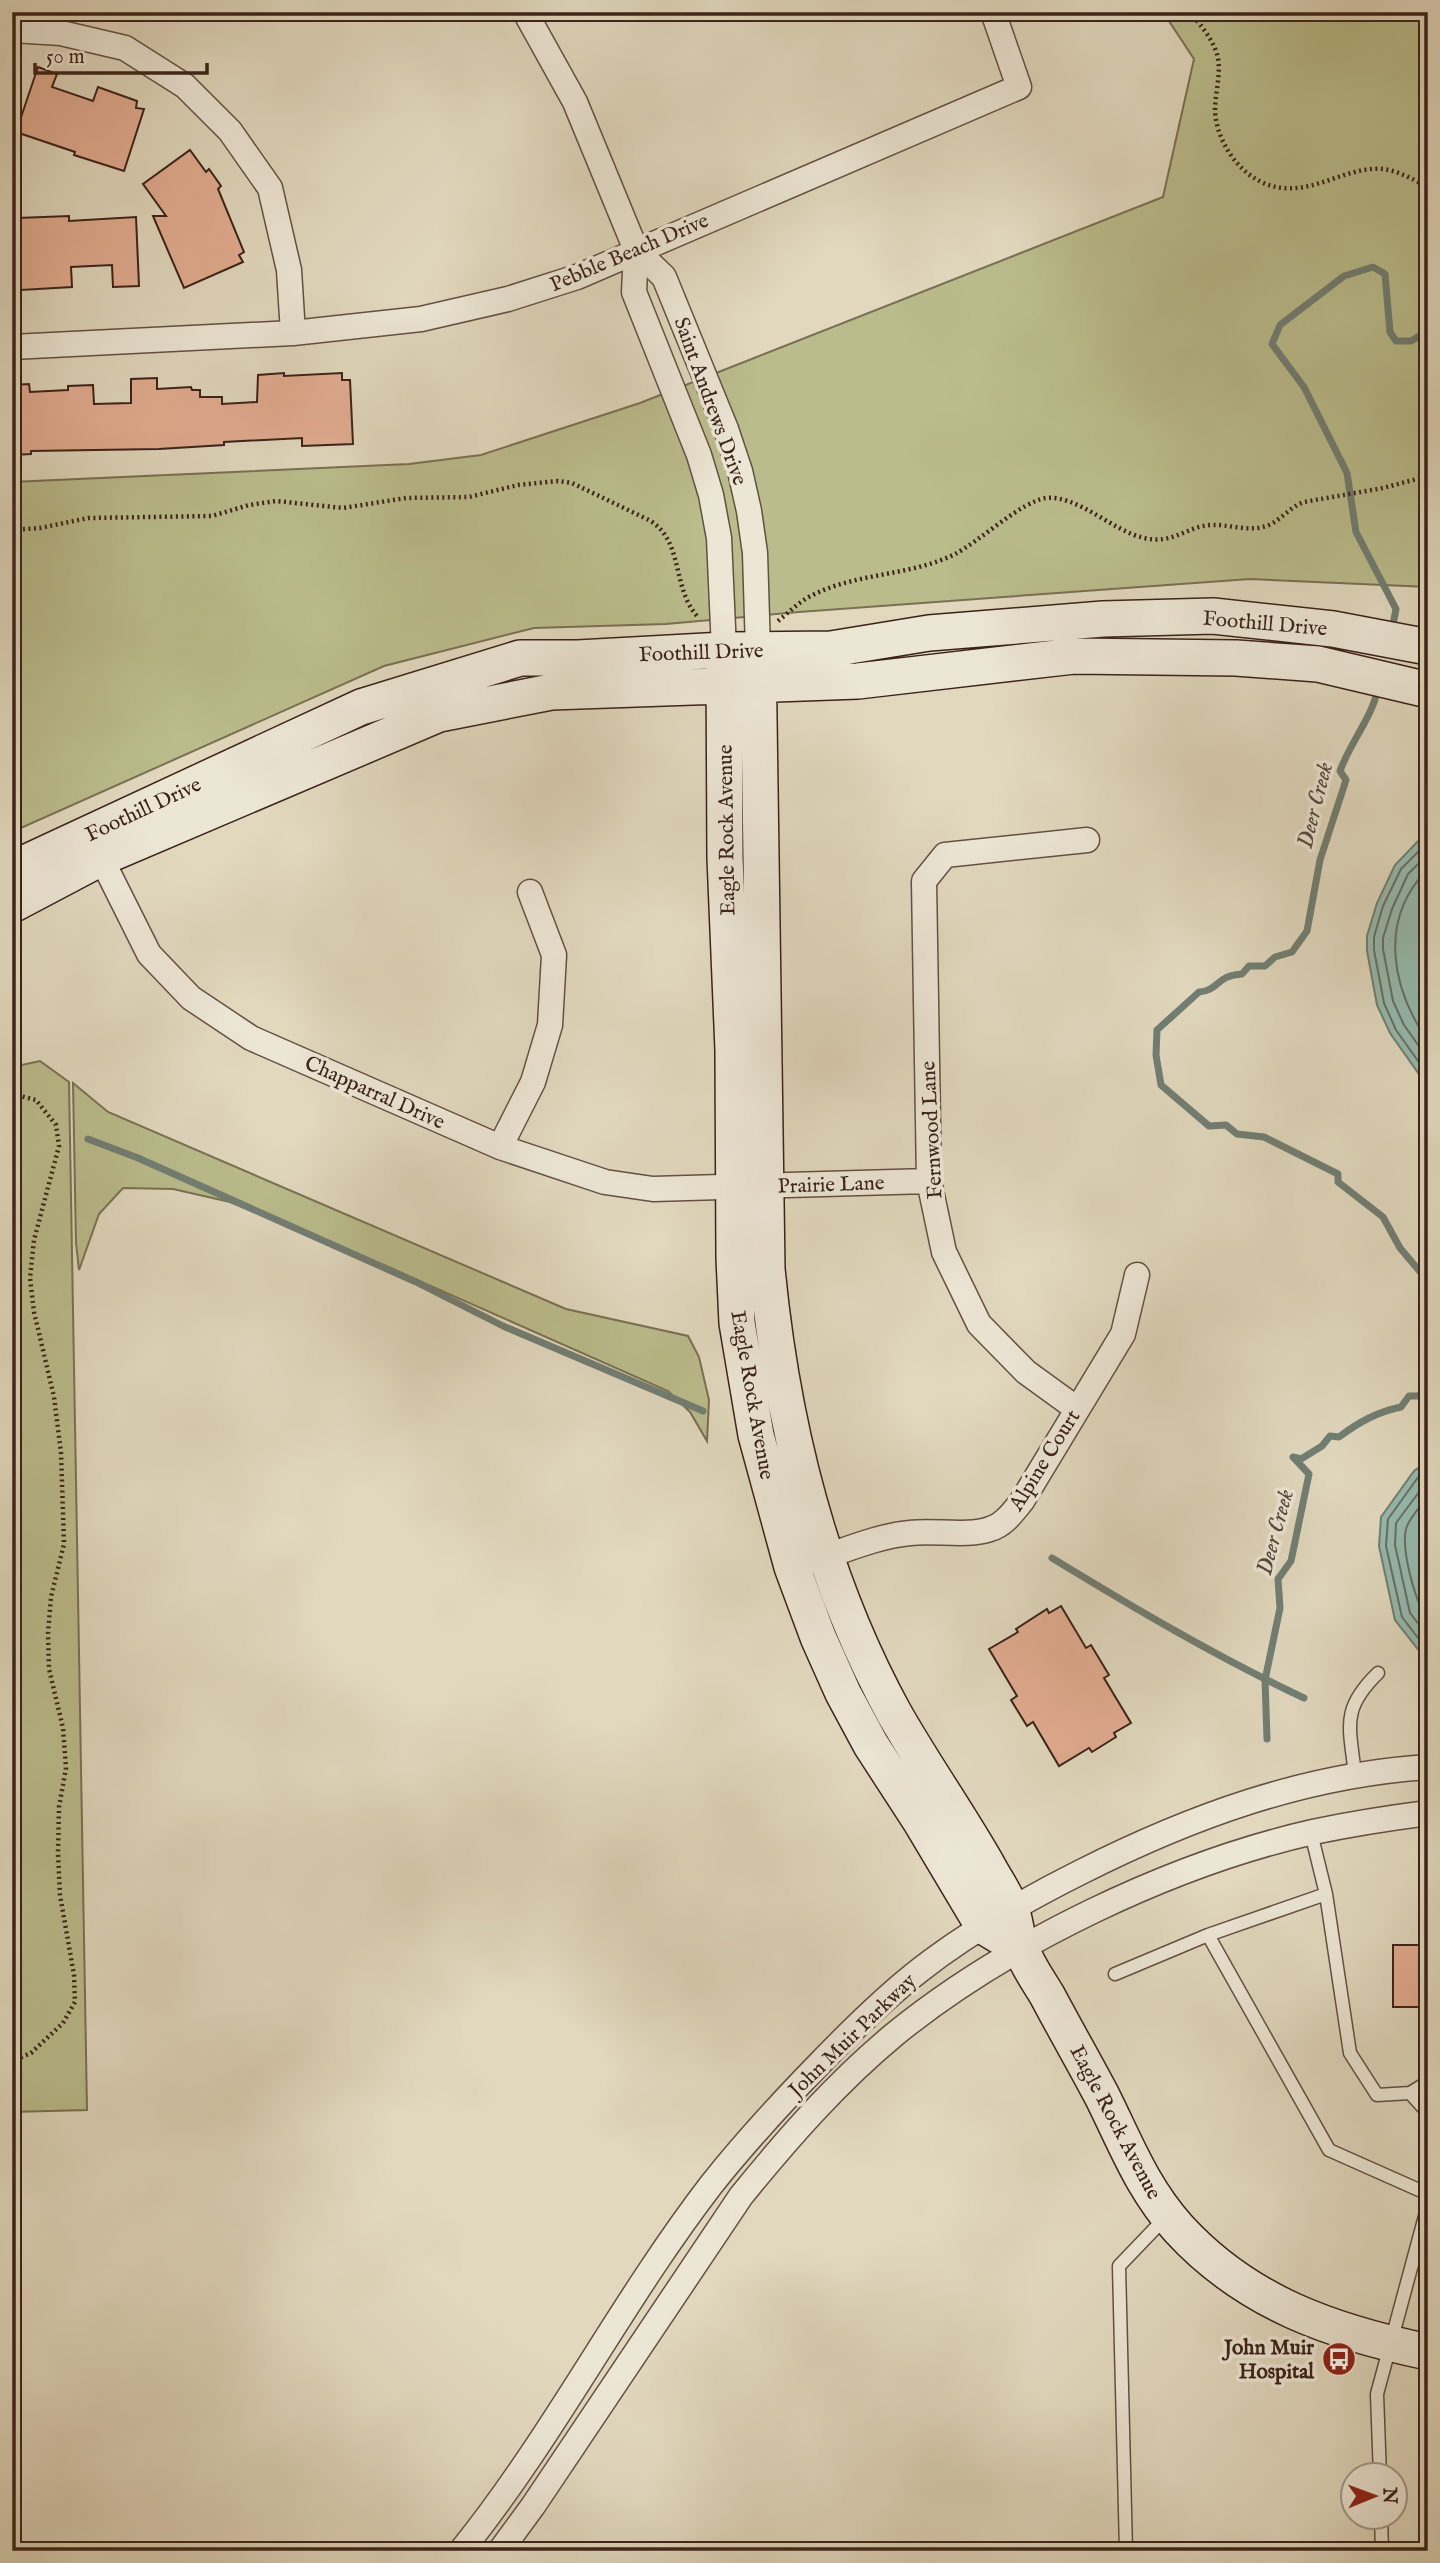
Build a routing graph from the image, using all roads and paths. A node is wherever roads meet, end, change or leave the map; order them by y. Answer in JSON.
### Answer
{"nodes":[{"id":1,"x":524,"y":12,"type":"edge"},
{"id":2,"x":993,"y":12,"type":"edge"},
{"id":3,"x":1190,"y":12,"type":"edge"},
{"id":4,"x":12,"y":30,"type":"edge"},
{"id":5,"x":1428,"y":187,"type":"edge"},
{"id":6,"x":636,"y":250,"type":"junction"},
{"id":7,"x":293,"y":332,"type":"junction"},
{"id":8,"x":12,"y":347,"type":"edge"},
{"id":9,"x":1428,"y":476,"type":"edge"},
{"id":10,"x":12,"y":530,"type":"edge"},
{"id":11,"x":758,"y":636,"type":"junction"},
{"id":12,"x":724,"y":637,"type":"junction"},
{"id":13,"x":1428,"y":647,"type":"edge"},
{"id":14,"x":724,"y":684,"type":"junction"},
{"id":15,"x":759,"y":684,"type":"junction"},
{"id":16,"x":1428,"y":690,"type":"edge"},
{"id":17,"x":1087,"y":840,"type":"dead end"},
{"id":18,"x":95,"y":846,"type":"junction"},
{"id":19,"x":12,"y":869,"type":"edge"},
{"id":20,"x":530,"y":892,"type":"dead end"},
{"id":21,"x":12,"y":905,"type":"edge"},
{"id":22,"x":12,"y":1094,"type":"edge"},
{"id":23,"x":500,"y":1147,"type":"junction"},
{"id":24,"x":929,"y":1181,"type":"junction"},
{"id":25,"x":750,"y":1187,"type":"junction"},
{"id":26,"x":1137,"y":1275,"type":"dead end"},
{"id":27,"x":1077,"y":1409,"type":"junction"},
{"id":28,"x":825,"y":1556,"type":"junction"},
{"id":29,"x":792,"y":1567,"type":"junction"},
{"id":30,"x":1378,"y":1673,"type":"dead end"},
{"id":31,"x":1428,"y":1767,"type":"edge"},
{"id":32,"x":1354,"y":1775,"type":"junction"},
{"id":33,"x":1428,"y":1813,"type":"edge"},
{"id":34,"x":1311,"y":1833,"type":"junction"},
{"id":35,"x":1326,"y":1894,"type":"junction"},
{"id":36,"x":997,"y":1918,"type":"junction"},
{"id":37,"x":1208,"y":1935,"type":"junction"},
{"id":38,"x":1021,"y":1949,"type":"junction"},
{"id":39,"x":1115,"y":1975,"type":"dead end"},
{"id":40,"x":12,"y":2061,"type":"edge"},
{"id":41,"x":1428,"y":2082,"type":"edge"},
{"id":42,"x":1410,"y":2093,"type":"junction"},
{"id":43,"x":1428,"y":2113,"type":"edge"},
{"id":44,"x":1428,"y":2194,"type":"edge"},
{"id":45,"x":1428,"y":2205,"type":"edge"},
{"id":46,"x":1168,"y":2216,"type":"junction"},
{"id":47,"x":1389,"y":2344,"type":"junction"},
{"id":48,"x":1428,"y":2352,"type":"edge"},
{"id":49,"x":1379,"y":2462,"type":"edge"},
{"id":50,"x":1381,"y":2532,"type":"edge"},
{"id":51,"x":461,"y":2551,"type":"edge"},
{"id":52,"x":500,"y":2551,"type":"edge"},
{"id":53,"x":1126,"y":2551,"type":"edge"},
{"id":54,"x":1382,"y":2551,"type":"edge"}],
"edges":[{"from":1,"to":6,"type":"street","name":"Saint Andrews Drive"},
{"from":2,"to":6,"type":"street","name":"Pebble Beach Drive"},
{"from":3,"to":5,"type":"path"},
{"from":4,"to":7,"type":"street"},
{"from":6,"to":7,"type":"street","name":"Pebble Beach Drive"},
{"from":6,"to":11,"type":"street","name":"Saint Andrews Drive"},
{"from":6,"to":12,"type":"street","name":"Saint Andrews Drive"},
{"from":7,"to":8,"type":"street","name":"Pebble Beach Drive"},
{"from":9,"to":11,"type":"path"},
{"from":10,"to":12,"type":"path"},
{"from":11,"to":12,"type":"street","name":"Foothill Drive"},
{"from":11,"to":13,"type":"street","name":"Foothill Drive"},
{"from":11,"to":15,"type":"street","name":"Eagle Rock Avenue"},
{"from":12,"to":14,"type":"street","name":"Eagle Rock Avenue"},
{"from":12,"to":18,"type":"street","name":"Foothill Drive"},
{"from":14,"to":15,"type":"street","name":"Foothill Drive"},
{"from":14,"to":18,"type":"street","name":"Foothill Drive"},
{"from":14,"to":25,"type":"street","name":"Eagle Rock Avenue"},
{"from":15,"to":16,"type":"street","name":"Foothill Drive"},
{"from":15,"to":25,"type":"street","name":"Eagle Rock Avenue"},
{"from":17,"to":24,"type":"street","name":"Fernwood Lane"},
{"from":18,"to":19,"type":"street","name":"Foothill Drive"},
{"from":18,"to":21,"type":"street","name":"Foothill Drive"},
{"from":18,"to":23,"type":"street","name":"Chapparral Drive"},
{"from":20,"to":23,"type":"street"},
{"from":22,"to":40,"type":"path"},
{"from":23,"to":25,"type":"street","name":"Chapparral Drive"},
{"from":24,"to":25,"type":"street","name":"Prairie Lane"},
{"from":24,"to":27,"type":"street","name":"Fernwood Lane"},
{"from":25,"to":28,"type":"street","name":"Eagle Rock Avenue"},
{"from":25,"to":29,"type":"street","name":"Eagle Rock Avenue"},
{"from":26,"to":27,"type":"street","name":"Alpine Court"},
{"from":27,"to":28,"type":"street","name":"Alpine Court"},
{"from":28,"to":29,"type":"street","name":"Alpine Court"},
{"from":28,"to":36,"type":"street","name":"Eagle Rock Avenue"},
{"from":29,"to":36,"type":"street","name":"Eagle Rock Avenue"},
{"from":30,"to":32,"type":"lane"},
{"from":31,"to":32,"type":"street","name":"John Muir Parkway"},
{"from":32,"to":36,"type":"street","name":"John Muir Parkway"},
{"from":33,"to":34,"type":"street","name":"John Muir Parkway"},
{"from":34,"to":35,"type":"lane"},
{"from":34,"to":38,"type":"street","name":"John Muir Parkway"},
{"from":35,"to":37,"type":"lane"},
{"from":35,"to":42,"type":"lane"},
{"from":36,"to":38,"type":"street","name":"Eagle Rock Avenue"},
{"from":36,"to":51,"type":"street","name":"John Muir Parkway"},
{"from":37,"to":39,"type":"lane"},
{"from":37,"to":44,"type":"lane"},
{"from":38,"to":46,"type":"street","name":"Eagle Rock Avenue"},
{"from":38,"to":52,"type":"street","name":"John Muir Parkway"},
{"from":41,"to":42,"type":"lane"},
{"from":42,"to":43,"type":"lane"},
{"from":45,"to":47,"type":"lane"},
{"from":46,"to":47,"type":"street","name":"Eagle Rock Avenue"},
{"from":46,"to":53,"type":"lane"},
{"from":47,"to":48,"type":"street","name":"Eagle Rock Avenue"},
{"from":47,"to":49,"type":"lane"},
{"from":50,"to":54,"type":"lane"}]}
